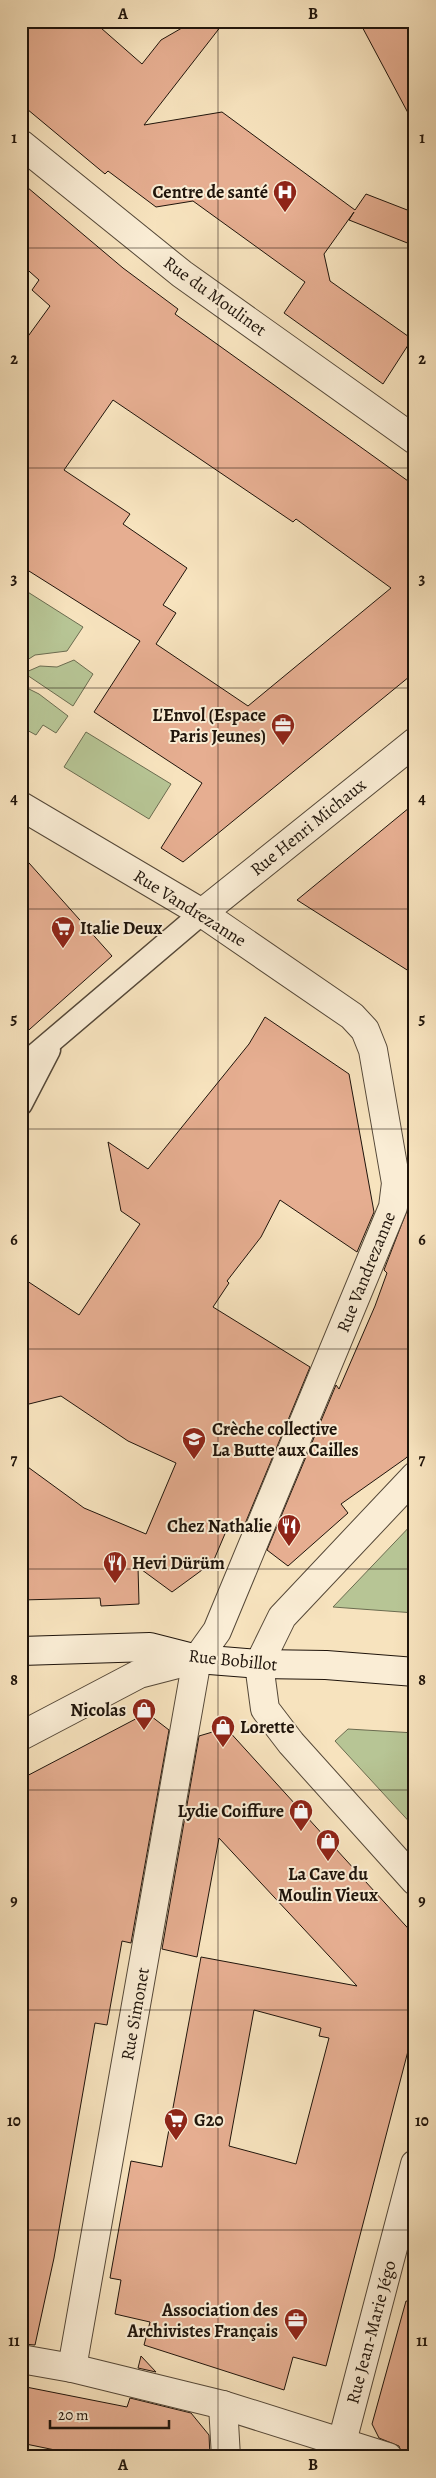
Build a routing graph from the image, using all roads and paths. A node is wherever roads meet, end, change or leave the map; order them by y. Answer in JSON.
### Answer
{"nodes":[{"id":1,"x":21,"y":144,"type":"edge"},
{"id":2,"x":415,"y":440,"type":"edge"},
{"id":3,"x":415,"y":742,"type":"edge"},
{"id":4,"x":27,"y":814,"type":"edge"},
{"id":5,"x":202,"y":913,"type":"junction"},
{"id":6,"x":54,"y":1040,"type":"junction"},
{"id":7,"x":21,"y":1068,"type":"edge"},
{"id":8,"x":21,"y":1104,"type":"edge"},
{"id":9,"x":415,"y":1476,"type":"edge"},
{"id":10,"x":21,"y":1651,"type":"edge"},
{"id":11,"x":198,"y":1659,"type":"junction"},
{"id":12,"x":259,"y":1664,"type":"junction"},
{"id":13,"x":415,"y":1672,"type":"edge"},
{"id":14,"x":21,"y":1736,"type":"edge"},
{"id":15,"x":415,"y":1881,"type":"edge"},
{"id":16,"x":415,"y":2164,"type":"edge"},
{"id":17,"x":21,"y":2359,"type":"edge"},
{"id":18,"x":72,"y":2368,"type":"junction"},
{"id":19,"x":223,"y":2405,"type":"junction"},
{"id":20,"x":342,"y":2442,"type":"junction"},
{"id":21,"x":226,"y":2457,"type":"edge"},
{"id":22,"x":388,"y":2457,"type":"edge"}],
"edges":[{"from":1,"to":2,"type":"street","name":"Rue du Moulinet"},
{"from":3,"to":5,"type":"street","name":"Rue Henri Michaux"},
{"from":4,"to":5,"type":"street","name":"Rue Vandrezanne"},
{"from":5,"to":6,"type":"lane"},
{"from":5,"to":11,"type":"street","name":"Rue Vandrezanne"},
{"from":6,"to":7,"type":"lane"},
{"from":6,"to":8,"type":"lane"},
{"from":9,"to":12,"type":"street"},
{"from":10,"to":11,"type":"street","name":"Rue Bobillot"},
{"from":11,"to":12,"type":"street","name":"Rue Bobillot"},
{"from":11,"to":14,"type":"street"},
{"from":11,"to":18,"type":"street","name":"Rue Simonet"},
{"from":12,"to":13,"type":"street","name":"Rue Bobillot"},
{"from":12,"to":15,"type":"street"},
{"from":16,"to":20,"type":"street","name":"Rue Jean-Marie Jégo"},
{"from":17,"to":18,"type":"street"},
{"from":18,"to":19,"type":"street"},
{"from":19,"to":20,"type":"street"},
{"from":19,"to":21,"type":"street"},
{"from":20,"to":22,"type":"street"}]}
